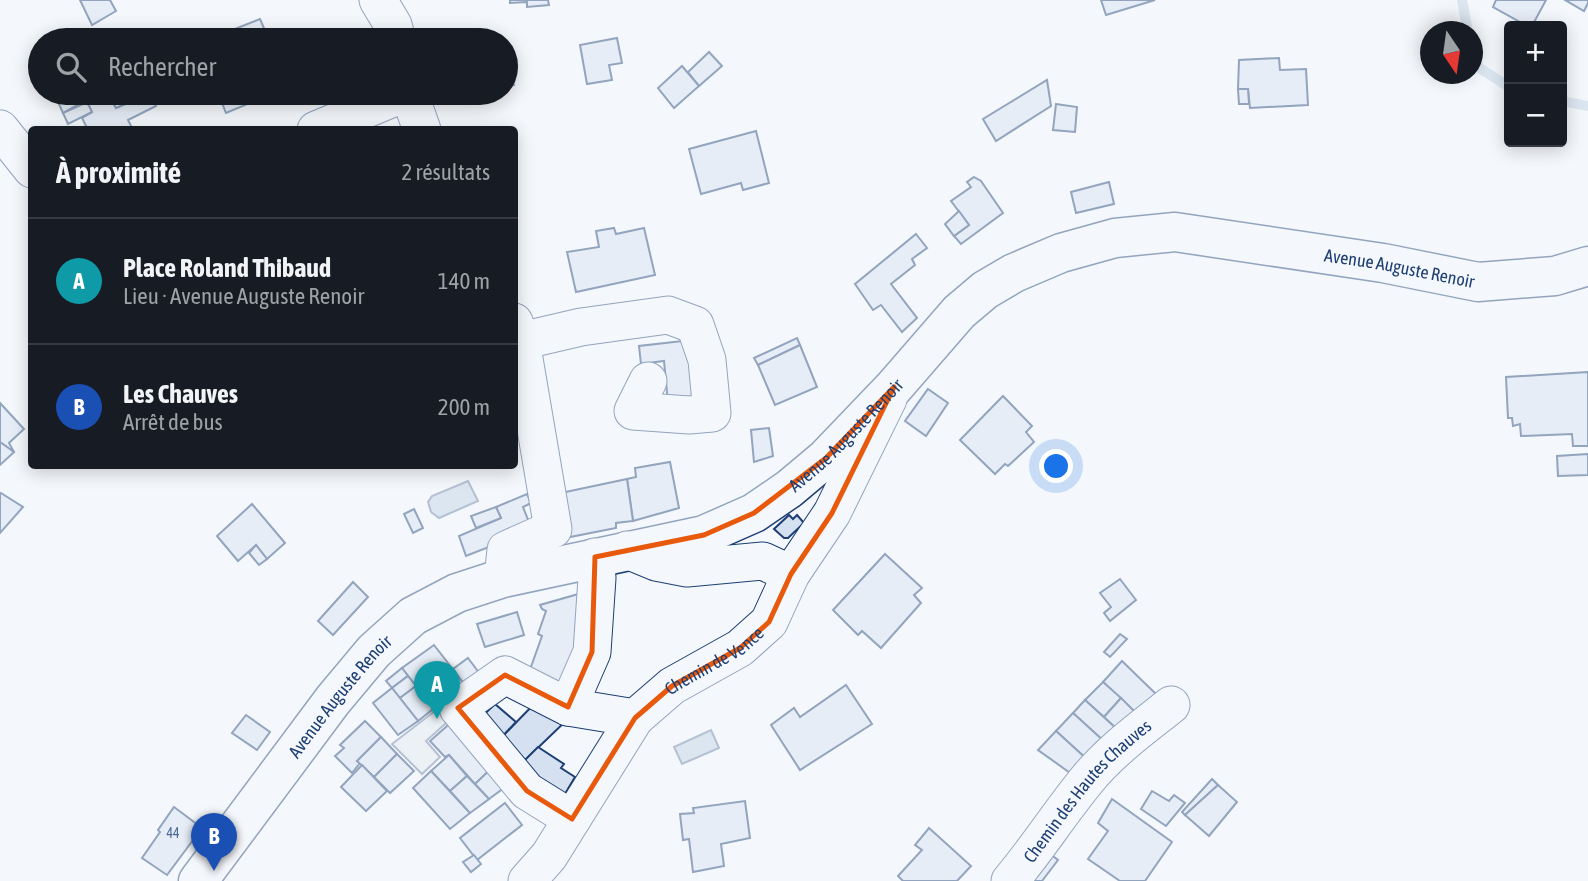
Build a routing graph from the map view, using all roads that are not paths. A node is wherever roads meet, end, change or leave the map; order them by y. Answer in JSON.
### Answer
{"nodes":[{"id":1,"x":377,"y":0,"type":"edge"},
{"id":2,"x":394,"y":28,"type":"edge"},
{"id":3,"x":377,"y":105,"type":"edge"},
{"id":4,"x":412,"y":105,"type":"edge"},
{"id":5,"x":326,"y":126,"type":"edge"},
{"id":6,"x":420,"y":126,"type":"edge"},
{"id":7,"x":0,"y":129,"type":"edge"},
{"id":8,"x":28,"y":164,"type":"edge"},
{"id":9,"x":1588,"y":266,"type":"edge"},
{"id":10,"x":518,"y":331,"type":"edge"},
{"id":11,"x":518,"y":336,"type":"edge"},
{"id":12,"x":648,"y":381,"type":"dead end"},
{"id":13,"x":894,"y":387,"type":"junction"},
{"id":14,"x":611,"y":553,"type":"junction"},
{"id":15,"x":791,"y":574,"type":"junction"},
{"id":16,"x":503,"y":578,"type":"junction"},
{"id":17,"x":1171,"y":705,"type":"dead end"},
{"id":18,"x":568,"y":706,"type":"junction"},
{"id":19,"x":635,"y":718,"type":"junction"},
{"id":20,"x":572,"y":819,"type":"junction"},
{"id":21,"x":198,"y":881,"type":"edge"},
{"id":22,"x":527,"y":881,"type":"edge"},
{"id":23,"x":1010,"y":881,"type":"edge"}],
"edges":[{"from":1,"to":2,"type":"street"},
{"from":3,"to":5,"type":"street"},
{"from":4,"to":6,"type":"street"},
{"from":7,"to":8,"type":"street"},
{"from":9,"to":13,"type":"main road","name":"Avenue Auguste Renoir"},
{"from":10,"to":12,"type":"street"},
{"from":11,"to":16,"type":"street"},
{"from":13,"to":14,"type":"main road","name":"Avenue Auguste Renoir"},
{"from":13,"to":15,"type":"street","name":"Chemin de Vence"},
{"from":14,"to":15,"type":"street"},
{"from":14,"to":16,"type":"main road","name":"Avenue Auguste Renoir"},
{"from":14,"to":18,"type":"street"},
{"from":15,"to":19,"type":"street","name":"Chemin de Vence"},
{"from":16,"to":21,"type":"main road","name":"Avenue Auguste Renoir"},
{"from":17,"to":23,"type":"street","name":"Chemin des Hautes Chauves"},
{"from":18,"to":19,"type":"street"},
{"from":18,"to":20,"type":"street"},
{"from":19,"to":20,"type":"street","name":"Chemin de Vence"},
{"from":20,"to":22,"type":"street","name":"Chemin de Vence"}]}
